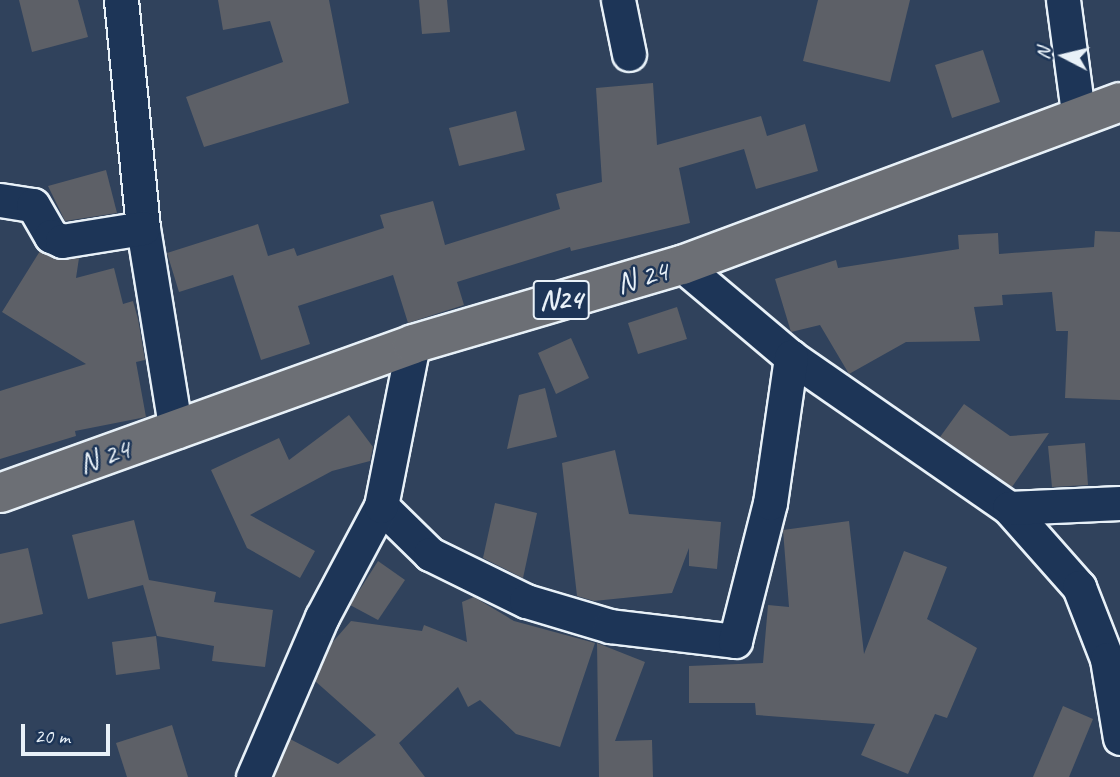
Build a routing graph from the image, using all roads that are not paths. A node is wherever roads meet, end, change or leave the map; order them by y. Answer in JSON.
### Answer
{"nodes":[{"id":1,"x":121,"y":0,"type":"edge"},
{"id":2,"x":618,"y":0,"type":"edge"},
{"id":3,"x":1063,"y":0,"type":"edge"},
{"id":4,"x":629,"y":54,"type":"dead end"},
{"id":5,"x":1120,"y":102,"type":"edge"},
{"id":6,"x":1078,"y":113,"type":"junction"},
{"id":7,"x":0,"y":200,"type":"edge"},
{"id":8,"x":143,"y":228,"type":"junction"},
{"id":9,"x":682,"y":265,"type":"junction"},
{"id":10,"x":413,"y":344,"type":"junction"},
{"id":11,"x":791,"y":356,"type":"junction"},
{"id":12,"x":176,"y":431,"type":"junction"},
{"id":13,"x":0,"y":493,"type":"edge"},
{"id":14,"x":1120,"y":503,"type":"edge"},
{"id":15,"x":381,"y":506,"type":"junction"},
{"id":16,"x":1009,"y":508,"type":"junction"},
{"id":17,"x":1120,"y":738,"type":"edge"},
{"id":18,"x":253,"y":777,"type":"edge"}],
"edges":[{"from":1,"to":8,"type":"street"},
{"from":2,"to":4,"type":"street"},
{"from":3,"to":6,"type":"street"},
{"from":5,"to":6,"type":"main road","name":"N 24","number":"N24"},
{"from":6,"to":9,"type":"main road","name":"N 24","number":"N24"},
{"from":7,"to":8,"type":"street"},
{"from":8,"to":12,"type":"street"},
{"from":9,"to":10,"type":"main road","name":"N 24","number":"N24"},
{"from":9,"to":11,"type":"street"},
{"from":10,"to":12,"type":"main road","name":"N 24","number":"N24"},
{"from":10,"to":15,"type":"street"},
{"from":11,"to":15,"type":"street"},
{"from":11,"to":16,"type":"street"},
{"from":12,"to":13,"type":"main road","name":"N 24","number":"N24"},
{"from":14,"to":16,"type":"street"},
{"from":15,"to":18,"type":"street"},
{"from":16,"to":17,"type":"street"}]}
